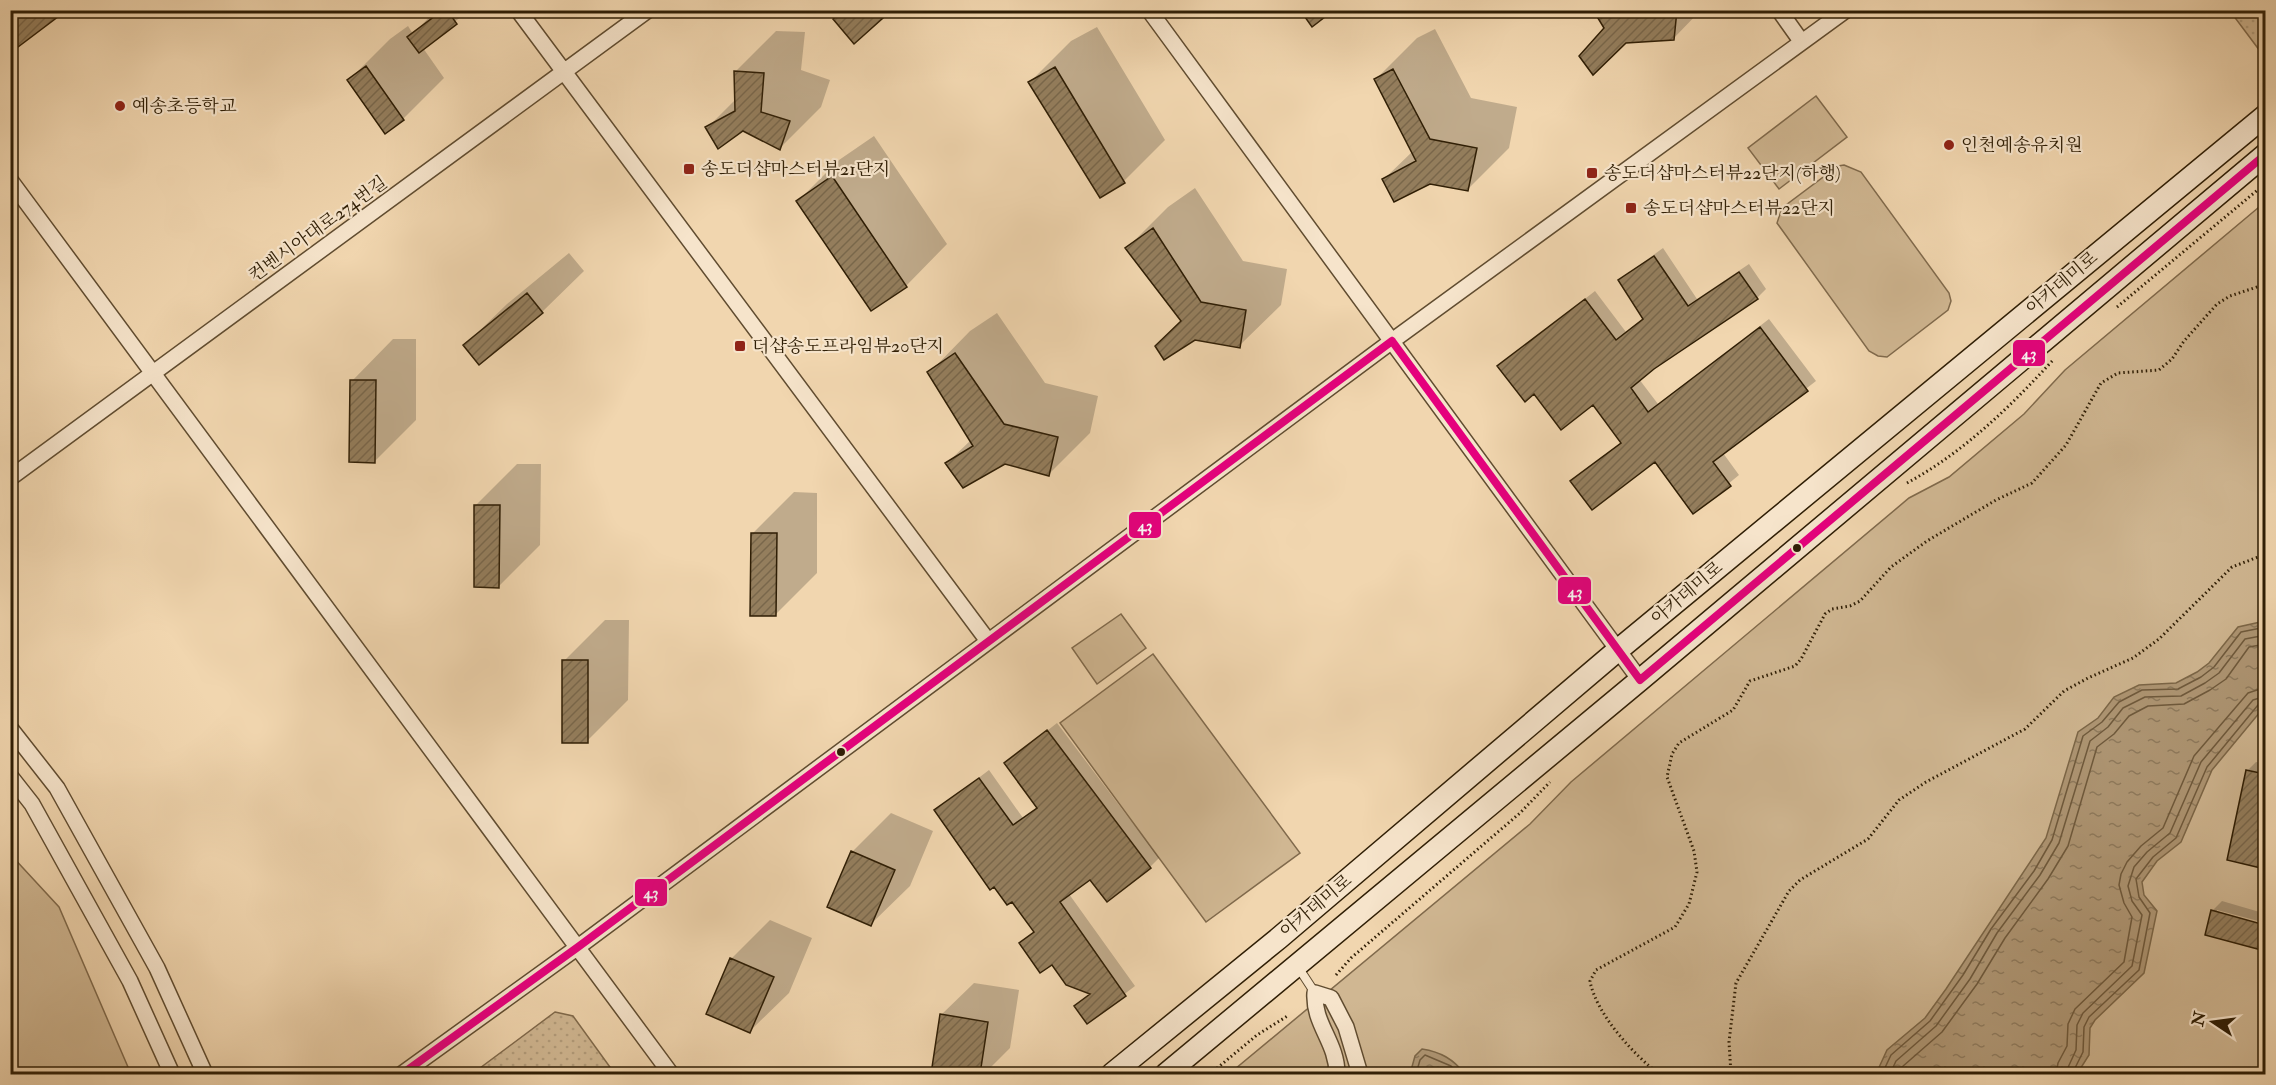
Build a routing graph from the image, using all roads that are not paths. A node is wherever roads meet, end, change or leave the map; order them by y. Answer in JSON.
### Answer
{"nodes":[{"id":1,"x":518,"y":10,"type":"edge"},
{"id":2,"x":648,"y":10,"type":"edge"},
{"id":3,"x":1149,"y":10,"type":"edge"},
{"id":4,"x":1779,"y":10,"type":"edge"},
{"id":5,"x":1846,"y":10,"type":"edge"},
{"id":6,"x":1801,"y":41,"type":"junction"},
{"id":7,"x":563,"y":73,"type":"junction"},
{"id":8,"x":2265,"y":116,"type":"edge"},
{"id":9,"x":2265,"y":154,"type":"edge"},
{"id":10,"x":10,"y":180,"type":"edge"},
{"id":11,"x":1392,"y":341,"type":"junction"},
{"id":12,"x":153,"y":374,"type":"junction"},
{"id":13,"x":10,"y":478,"type":"edge"},
{"id":14,"x":988,"y":641,"type":"junction"},
{"id":15,"x":1618,"y":650,"type":"junction"},
{"id":16,"x":1640,"y":680,"type":"junction"},
{"id":17,"x":10,"y":728,"type":"edge"},
{"id":18,"x":10,"y":776,"type":"edge"},
{"id":19,"x":578,"y":947,"type":"junction"},
{"id":20,"x":1298,"y":967,"type":"junction"},
{"id":21,"x":1315,"y":993,"type":"junction"},
{"id":22,"x":172,"y":1074,"type":"edge"},
{"id":23,"x":205,"y":1074,"type":"edge"},
{"id":24,"x":402,"y":1074,"type":"edge"},
{"id":25,"x":670,"y":1074,"type":"edge"},
{"id":26,"x":1112,"y":1074,"type":"edge"},
{"id":27,"x":1166,"y":1074,"type":"edge"},
{"id":28,"x":1337,"y":1074,"type":"edge"},
{"id":29,"x":1360,"y":1074,"type":"edge"}],
"edges":[{"from":1,"to":7,"type":"street"},
{"from":2,"to":7,"type":"street","name":"컨벤시아대로274번길"},
{"from":3,"to":11,"type":"street"},
{"from":4,"to":6,"type":"street"},
{"from":5,"to":6,"type":"street"},
{"from":6,"to":11,"type":"street"},
{"from":7,"to":12,"type":"street","name":"컨벤시아대로274번길"},
{"from":7,"to":14,"type":"street"},
{"from":8,"to":15,"type":"main road","name":"아카데미로"},
{"from":9,"to":16,"type":"main road","name":"아카데미로"},
{"from":10,"to":12,"type":"street"},
{"from":11,"to":14,"type":"street"},
{"from":11,"to":15,"type":"street"},
{"from":12,"to":13,"type":"street","name":"컨벤시아대로274번길"},
{"from":12,"to":19,"type":"street"},
{"from":14,"to":19,"type":"street"},
{"from":15,"to":16,"type":"street"},
{"from":15,"to":26,"type":"main road","name":"아카데미로"},
{"from":16,"to":20,"type":"main road","name":"아카데미로"},
{"from":17,"to":23,"type":"street"},
{"from":18,"to":22,"type":"street"},
{"from":19,"to":24,"type":"street"},
{"from":19,"to":25,"type":"street"},
{"from":20,"to":21,"type":"lane"},
{"from":20,"to":27,"type":"main road","name":"아카데미로"},
{"from":21,"to":28,"type":"street"},
{"from":21,"to":29,"type":"street"}]}
